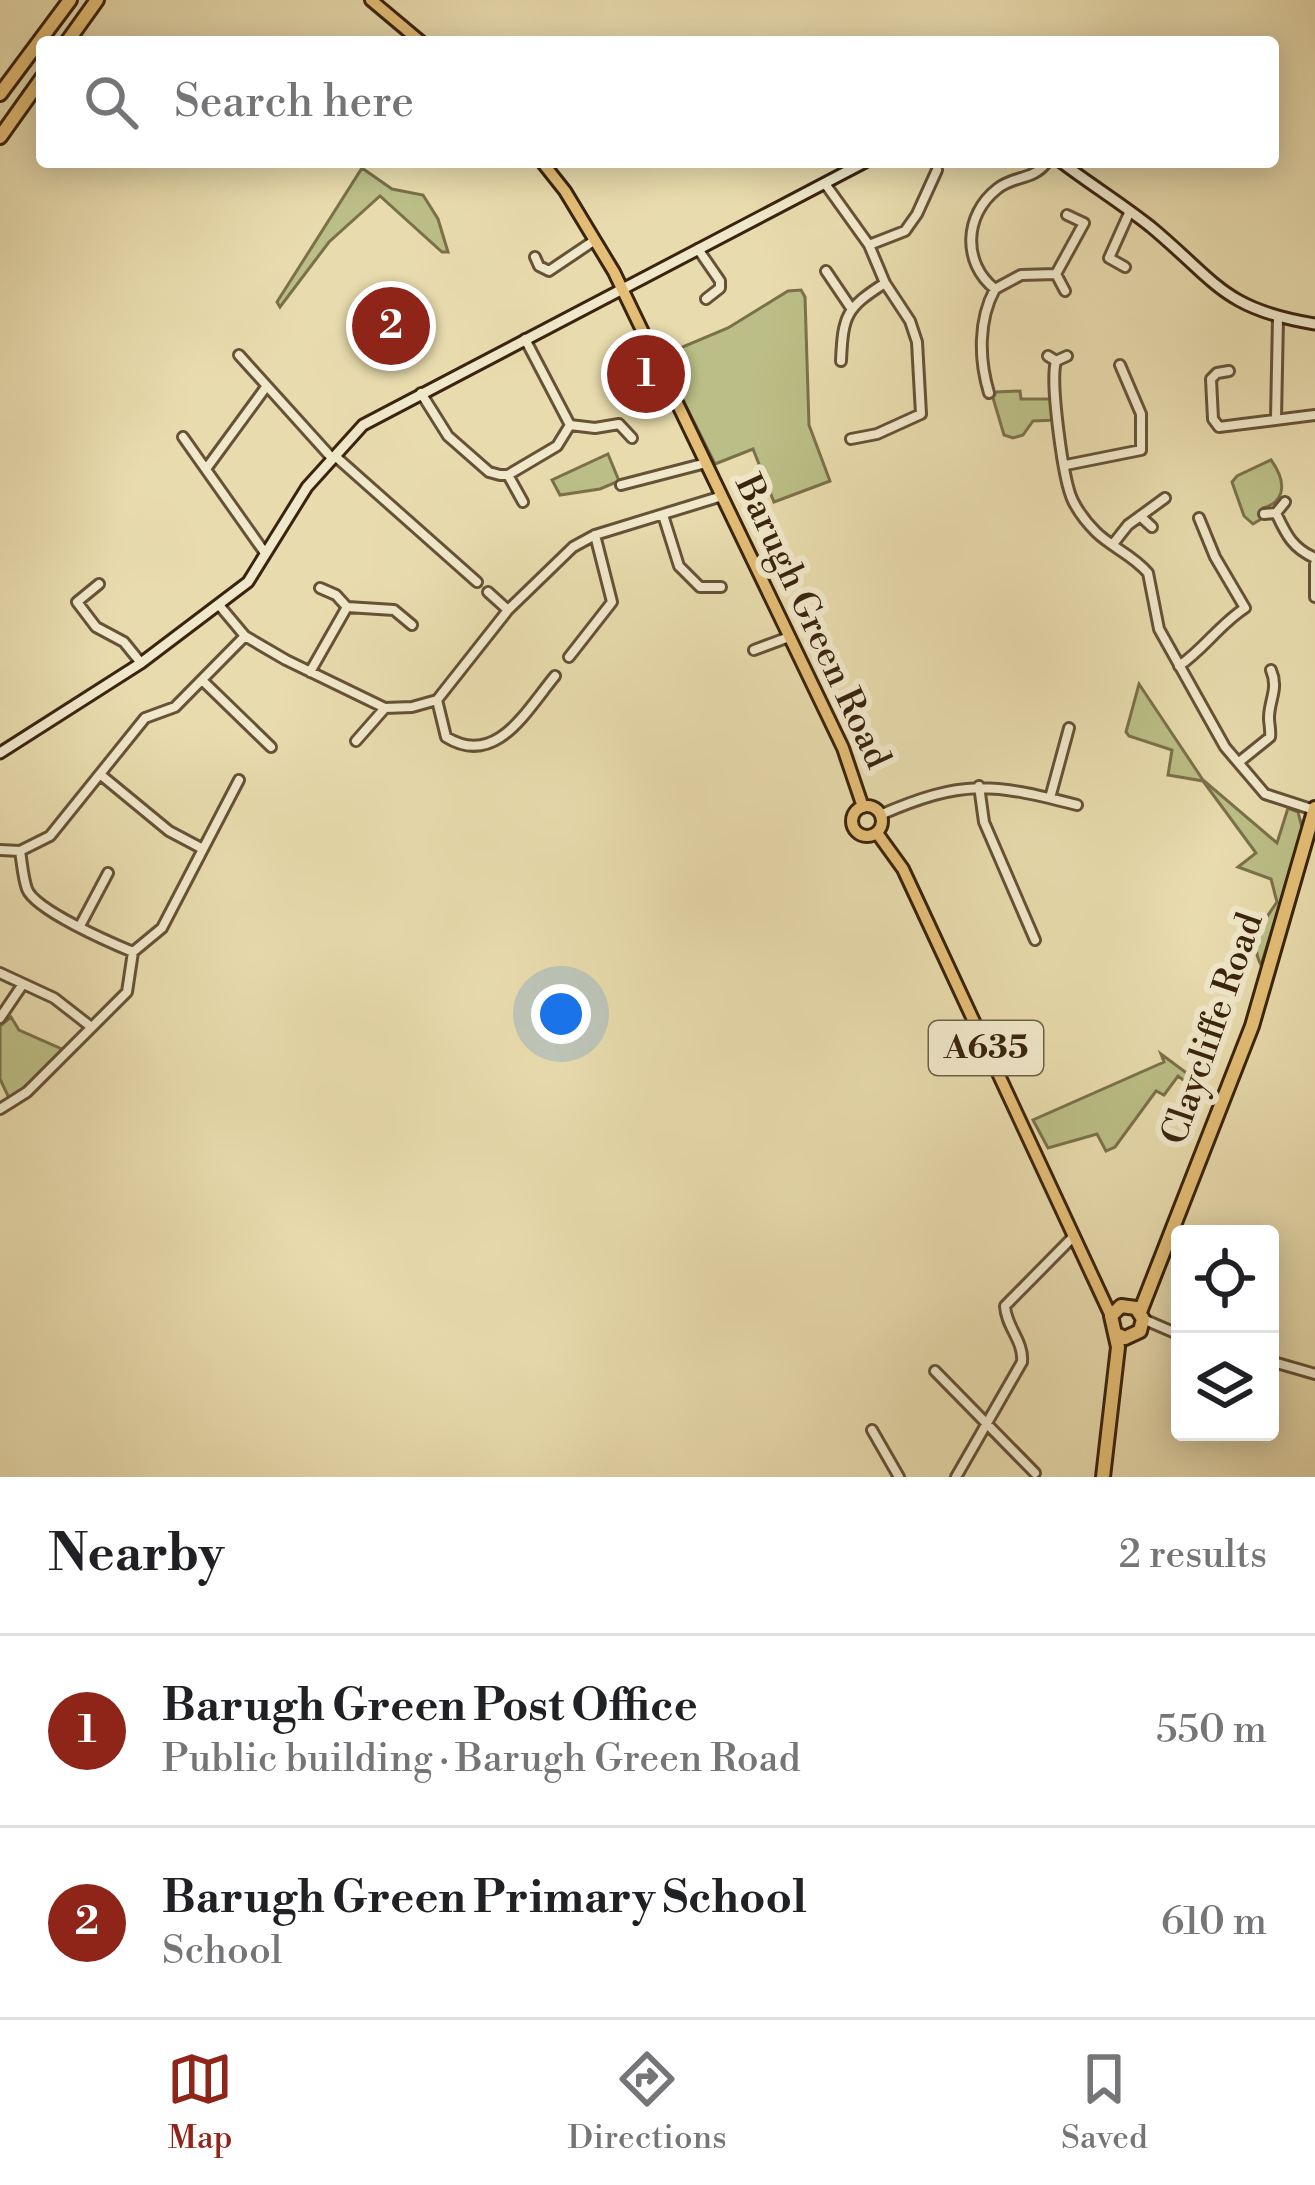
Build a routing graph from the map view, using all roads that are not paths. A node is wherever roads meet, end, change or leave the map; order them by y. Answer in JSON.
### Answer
{"nodes":[{"id":1,"x":70,"y":0,"type":"edge"},
{"id":2,"x":97,"y":0,"type":"edge"},
{"id":3,"x":371,"y":0,"type":"edge"},
{"id":4,"x":43,"y":36,"type":"edge"},
{"id":5,"x":72,"y":36,"type":"edge"},
{"id":6,"x":414,"y":36,"type":"edge"},
{"id":7,"x":36,"y":46,"type":"edge"},
{"id":8,"x":36,"y":86,"type":"edge"},
{"id":9,"x":0,"y":94,"type":"edge"},
{"id":10,"x":0,"y":137,"type":"edge"},
{"id":11,"x":546,"y":168,"type":"edge"},
{"id":12,"x":855,"y":168,"type":"edge"},
{"id":13,"x":1042,"y":168,"type":"edge"},
{"id":14,"x":1069,"y":168,"type":"edge"},
{"id":15,"x":937,"y":170,"type":"dead end"},
{"id":16,"x":826,"y":185,"type":"junction"},
{"id":17,"x":1130,"y":211,"type":"junction"},
{"id":18,"x":1066,"y":215,"type":"dead end"},
{"id":19,"x":596,"y":239,"type":"junction"},
{"id":20,"x":869,"y":245,"type":"junction"},
{"id":21,"x":698,"y":248,"type":"junction"},
{"id":22,"x":535,"y":257,"type":"dead end"},
{"id":23,"x":1125,"y":267,"type":"dead end"},
{"id":24,"x":826,"y":272,"type":"dead end"},
{"id":25,"x":1056,"y":274,"type":"junction"},
{"id":26,"x":885,"y":283,"type":"junction"},
{"id":27,"x":622,"y":287,"type":"junction"},
{"id":28,"x":995,"y":289,"type":"junction"},
{"id":29,"x":1065,"y":291,"type":"dead end"},
{"id":30,"x":706,"y":299,"type":"dead end"},
{"id":31,"x":851,"y":308,"type":"junction"},
{"id":32,"x":1278,"y":318,"type":"junction"},
{"id":33,"x":1315,"y":324,"type":"edge"},
{"id":34,"x":524,"y":339,"type":"junction"},
{"id":35,"x":239,"y":355,"type":"dead end"},
{"id":36,"x":1067,"y":356,"type":"dead end"},
{"id":37,"x":841,"y":361,"type":"dead end"},
{"id":38,"x":1120,"y":365,"type":"dead end"},
{"id":39,"x":1228,"y":371,"type":"dead end"},
{"id":40,"x":266,"y":387,"type":"junction"},
{"id":41,"x":420,"y":392,"type":"junction"},
{"id":42,"x":989,"y":393,"type":"dead end"},
{"id":43,"x":1315,"y":415,"type":"edge"},
{"id":44,"x":1276,"y":418,"type":"junction"},
{"id":45,"x":857,"y":422,"type":"dead end"},
{"id":46,"x":570,"y":425,"type":"junction"},
{"id":47,"x":183,"y":437,"type":"dead end"},
{"id":48,"x":632,"y":438,"type":"dead end"},
{"id":49,"x":332,"y":455,"type":"junction"},
{"id":50,"x":706,"y":463,"type":"junction"},
{"id":51,"x":1066,"y":465,"type":"junction"},
{"id":52,"x":206,"y":469,"type":"junction"},
{"id":53,"x":508,"y":475,"type":"junction"},
{"id":54,"x":621,"y":485,"type":"dead end"},
{"id":55,"x":722,"y":496,"type":"junction"},
{"id":56,"x":1166,"y":499,"type":"dead end"},
{"id":57,"x":523,"y":502,"type":"dead end"},
{"id":58,"x":1285,"y":502,"type":"dead end"},
{"id":59,"x":663,"y":514,"type":"junction"},
{"id":60,"x":1140,"y":516,"type":"junction"},
{"id":61,"x":1199,"y":518,"type":"dead end"},
{"id":62,"x":1152,"y":527,"type":"dead end"},
{"id":63,"x":595,"y":535,"type":"junction"},
{"id":64,"x":1113,"y":544,"type":"junction"},
{"id":65,"x":268,"y":556,"type":"junction"},
{"id":66,"x":1315,"y":561,"type":"edge"},
{"id":67,"x":477,"y":582,"type":"dead end"},
{"id":68,"x":99,"y":584,"type":"dead end"},
{"id":69,"x":721,"y":587,"type":"dead end"},
{"id":70,"x":320,"y":588,"type":"dead end"},
{"id":71,"x":488,"y":592,"type":"dead end"},
{"id":72,"x":1315,"y":597,"type":"edge"},
{"id":73,"x":219,"y":605,"type":"junction"},
{"id":74,"x":347,"y":608,"type":"junction"},
{"id":75,"x":508,"y":610,"type":"junction"},
{"id":76,"x":412,"y":625,"type":"dead end"},
{"id":77,"x":245,"y":636,"type":"junction"},
{"id":78,"x":789,"y":637,"type":"junction"},
{"id":79,"x":578,"y":646,"type":"junction"},
{"id":80,"x":754,"y":650,"type":"dead end"},
{"id":81,"x":586,"y":655,"type":"dead end"},
{"id":82,"x":569,"y":657,"type":"dead end"},
{"id":83,"x":141,"y":663,"type":"junction"},
{"id":84,"x":1179,"y":666,"type":"junction"},
{"id":85,"x":1271,"y":670,"type":"dead end"},
{"id":86,"x":310,"y":671,"type":"junction"},
{"id":87,"x":541,"y":675,"type":"dead end"},
{"id":88,"x":203,"y":680,"type":"junction"},
{"id":89,"x":436,"y":700,"type":"junction"},
{"id":90,"x":385,"y":708,"type":"junction"},
{"id":91,"x":1069,"y":728,"type":"dead end"},
{"id":92,"x":356,"y":741,"type":"dead end"},
{"id":93,"x":271,"y":747,"type":"dead end"},
{"id":94,"x":0,"y":752,"type":"edge"},
{"id":95,"x":1239,"y":762,"type":"junction"},
{"id":96,"x":101,"y":775,"type":"junction"},
{"id":97,"x":238,"y":780,"type":"dead end"},
{"id":98,"x":979,"y":785,"type":"junction"},
{"id":99,"x":220,"y":788,"type":"dead end"},
{"id":100,"x":232,"y":794,"type":"junction"},
{"id":101,"x":1050,"y":798,"type":"junction"},
{"id":102,"x":1077,"y":805,"type":"dead end"},
{"id":103,"x":863,"y":807,"type":"junction"},
{"id":104,"x":1315,"y":809,"type":"edge"},
{"id":105,"x":880,"y":815,"type":"junction"},
{"id":106,"x":877,"y":832,"type":"junction"},
{"id":107,"x":203,"y":849,"type":"junction"},
{"id":108,"x":0,"y":850,"type":"edge"},
{"id":109,"x":20,"y":851,"type":"junction"},
{"id":110,"x":108,"y":873,"type":"dead end"},
{"id":111,"x":80,"y":925,"type":"junction"},
{"id":112,"x":1035,"y":940,"type":"dead end"},
{"id":113,"x":134,"y":952,"type":"junction"},
{"id":114,"x":0,"y":973,"type":"edge"},
{"id":115,"x":23,"y":984,"type":"junction"},
{"id":116,"x":0,"y":1018,"type":"edge"},
{"id":117,"x":90,"y":1026,"type":"junction"},
{"id":118,"x":0,"y":1109,"type":"edge"},
{"id":119,"x":1074,"y":1235,"type":"junction"},
{"id":120,"x":1131,"y":1318,"type":"junction"},
{"id":121,"x":1173,"y":1333,"type":"edge"},
{"id":122,"x":1279,"y":1364,"type":"edge"},
{"id":123,"x":1117,"y":1365,"type":"junction"},
{"id":124,"x":935,"y":1371,"type":"dead end"},
{"id":125,"x":1315,"y":1374,"type":"edge"},
{"id":126,"x":986,"y":1424,"type":"junction"},
{"id":127,"x":872,"y":1430,"type":"dead end"},
{"id":128,"x":1035,"y":1473,"type":"dead end"},
{"id":129,"x":899,"y":1477,"type":"edge"},
{"id":130,"x":956,"y":1477,"type":"edge"},
{"id":131,"x":1103,"y":1477,"type":"edge"}],
"edges":[{"from":1,"to":4,"type":"highway"},
{"from":2,"to":5,"type":"highway"},
{"from":3,"to":6,"type":"main road"},
{"from":7,"to":9,"type":"highway"},
{"from":8,"to":10,"type":"highway"},
{"from":11,"to":19,"type":"main road","name":"Barugh Green Road"},
{"from":12,"to":16,"type":"street"},
{"from":13,"to":28,"type":"street"},
{"from":14,"to":17,"type":"street"},
{"from":15,"to":20,"type":"street"},
{"from":16,"to":20,"type":"street"},
{"from":16,"to":21,"type":"street"},
{"from":17,"to":23,"type":"street"},
{"from":17,"to":32,"type":"street"},
{"from":18,"to":25,"type":"street"},
{"from":19,"to":22,"type":"street"},
{"from":19,"to":27,"type":"main road","name":"Barugh Green Road"},
{"from":20,"to":26,"type":"street"},
{"from":21,"to":27,"type":"street"},
{"from":21,"to":30,"type":"street"},
{"from":24,"to":31,"type":"street"},
{"from":25,"to":28,"type":"street"},
{"from":25,"to":29,"type":"street"},
{"from":26,"to":31,"type":"street"},
{"from":26,"to":45,"type":"street"},
{"from":27,"to":34,"type":"street"},
{"from":27,"to":50,"type":"main road","name":"Barugh Green Road"},
{"from":28,"to":42,"type":"street"},
{"from":31,"to":37,"type":"street"},
{"from":32,"to":33,"type":"street"},
{"from":32,"to":44,"type":"street"},
{"from":34,"to":41,"type":"street"},
{"from":34,"to":46,"type":"street"},
{"from":35,"to":40,"type":"street"},
{"from":36,"to":51,"type":"street"},
{"from":38,"to":51,"type":"street"},
{"from":39,"to":44,"type":"street"},
{"from":40,"to":49,"type":"street"},
{"from":40,"to":52,"type":"street"},
{"from":41,"to":49,"type":"street"},
{"from":41,"to":53,"type":"street"},
{"from":43,"to":44,"type":"street"},
{"from":46,"to":48,"type":"street"},
{"from":46,"to":53,"type":"street"},
{"from":47,"to":52,"type":"street"},
{"from":49,"to":65,"type":"street"},
{"from":49,"to":67,"type":"street"},
{"from":50,"to":54,"type":"street","name":"Barugh Green Road"},
{"from":50,"to":55,"type":"main road","name":"Barugh Green Road"},
{"from":51,"to":64,"type":"street"},
{"from":52,"to":65,"type":"street"},
{"from":53,"to":57,"type":"street"},
{"from":55,"to":59,"type":"street"},
{"from":55,"to":78,"type":"main road","name":"Barugh Green Road"},
{"from":56,"to":60,"type":"street"},
{"from":58,"to":66,"type":"street"},
{"from":59,"to":63,"type":"street"},
{"from":59,"to":69,"type":"street"},
{"from":60,"to":62,"type":"street"},
{"from":60,"to":64,"type":"street"},
{"from":61,"to":84,"type":"street"},
{"from":63,"to":75,"type":"street"},
{"from":63,"to":79,"type":"street"},
{"from":64,"to":84,"type":"street"},
{"from":65,"to":73,"type":"street"},
{"from":66,"to":72,"type":"street"},
{"from":68,"to":83,"type":"street"},
{"from":70,"to":74,"type":"street"},
{"from":71,"to":75,"type":"street"},
{"from":73,"to":77,"type":"street"},
{"from":73,"to":83,"type":"street"},
{"from":74,"to":76,"type":"street"},
{"from":74,"to":86,"type":"street"},
{"from":75,"to":89,"type":"street"},
{"from":77,"to":86,"type":"street"},
{"from":77,"to":88,"type":"street"},
{"from":78,"to":80,"type":"street"},
{"from":78,"to":103,"type":"main road","name":"Barugh Green Road"},
{"from":79,"to":81,"type":"street"},
{"from":79,"to":82,"type":"street"},
{"from":83,"to":94,"type":"street"},
{"from":84,"to":95,"type":"street"},
{"from":85,"to":95,"type":"street"},
{"from":86,"to":90,"type":"street"},
{"from":87,"to":89,"type":"street"},
{"from":88,"to":93,"type":"street"},
{"from":88,"to":96,"type":"street"},
{"from":89,"to":90,"type":"street"},
{"from":90,"to":92,"type":"street"},
{"from":91,"to":101,"type":"street"},
{"from":95,"to":104,"type":"street"},
{"from":96,"to":107,"type":"street"},
{"from":96,"to":109,"type":"street"},
{"from":97,"to":100,"type":"street"},
{"from":98,"to":101,"type":"street"},
{"from":98,"to":105,"type":"street"},
{"from":98,"to":112,"type":"street"},
{"from":99,"to":100,"type":"street"},
{"from":100,"to":107,"type":"street"},
{"from":101,"to":102,"type":"street"},
{"from":103,"to":105,"type":"main road","name":"Barugh Green Road"},
{"from":103,"to":106,"type":"main road","name":"Barugh Green Road"},
{"from":104,"to":120,"type":"highway","name":"Claycliffe Road"},
{"from":105,"to":106,"type":"main road","name":"Barugh Green Road"},
{"from":106,"to":119,"type":"main road","name":"Barugh Green Road","number":"A635"},
{"from":107,"to":113,"type":"street"},
{"from":108,"to":109,"type":"street"},
{"from":109,"to":111,"type":"street"},
{"from":110,"to":111,"type":"street"},
{"from":111,"to":113,"type":"street"},
{"from":113,"to":117,"type":"street"},
{"from":114,"to":115,"type":"street"},
{"from":115,"to":116,"type":"street"},
{"from":115,"to":117,"type":"street"},
{"from":117,"to":118,"type":"street"},
{"from":119,"to":120,"type":"main road","name":"Barugh Green Road","number":"A635"},
{"from":119,"to":126,"type":"street"},
{"from":120,"to":121,"type":"street"},
{"from":120,"to":123,"type":"highway","number":"A635"},
{"from":120,"to":123,"type":"highway","number":"A635"},
{"from":122,"to":125,"type":"street"},
{"from":123,"to":131,"type":"highway","number":"A635"},
{"from":124,"to":126,"type":"street"},
{"from":126,"to":128,"type":"street"},
{"from":126,"to":130,"type":"street"},
{"from":127,"to":129,"type":"street"}]}
